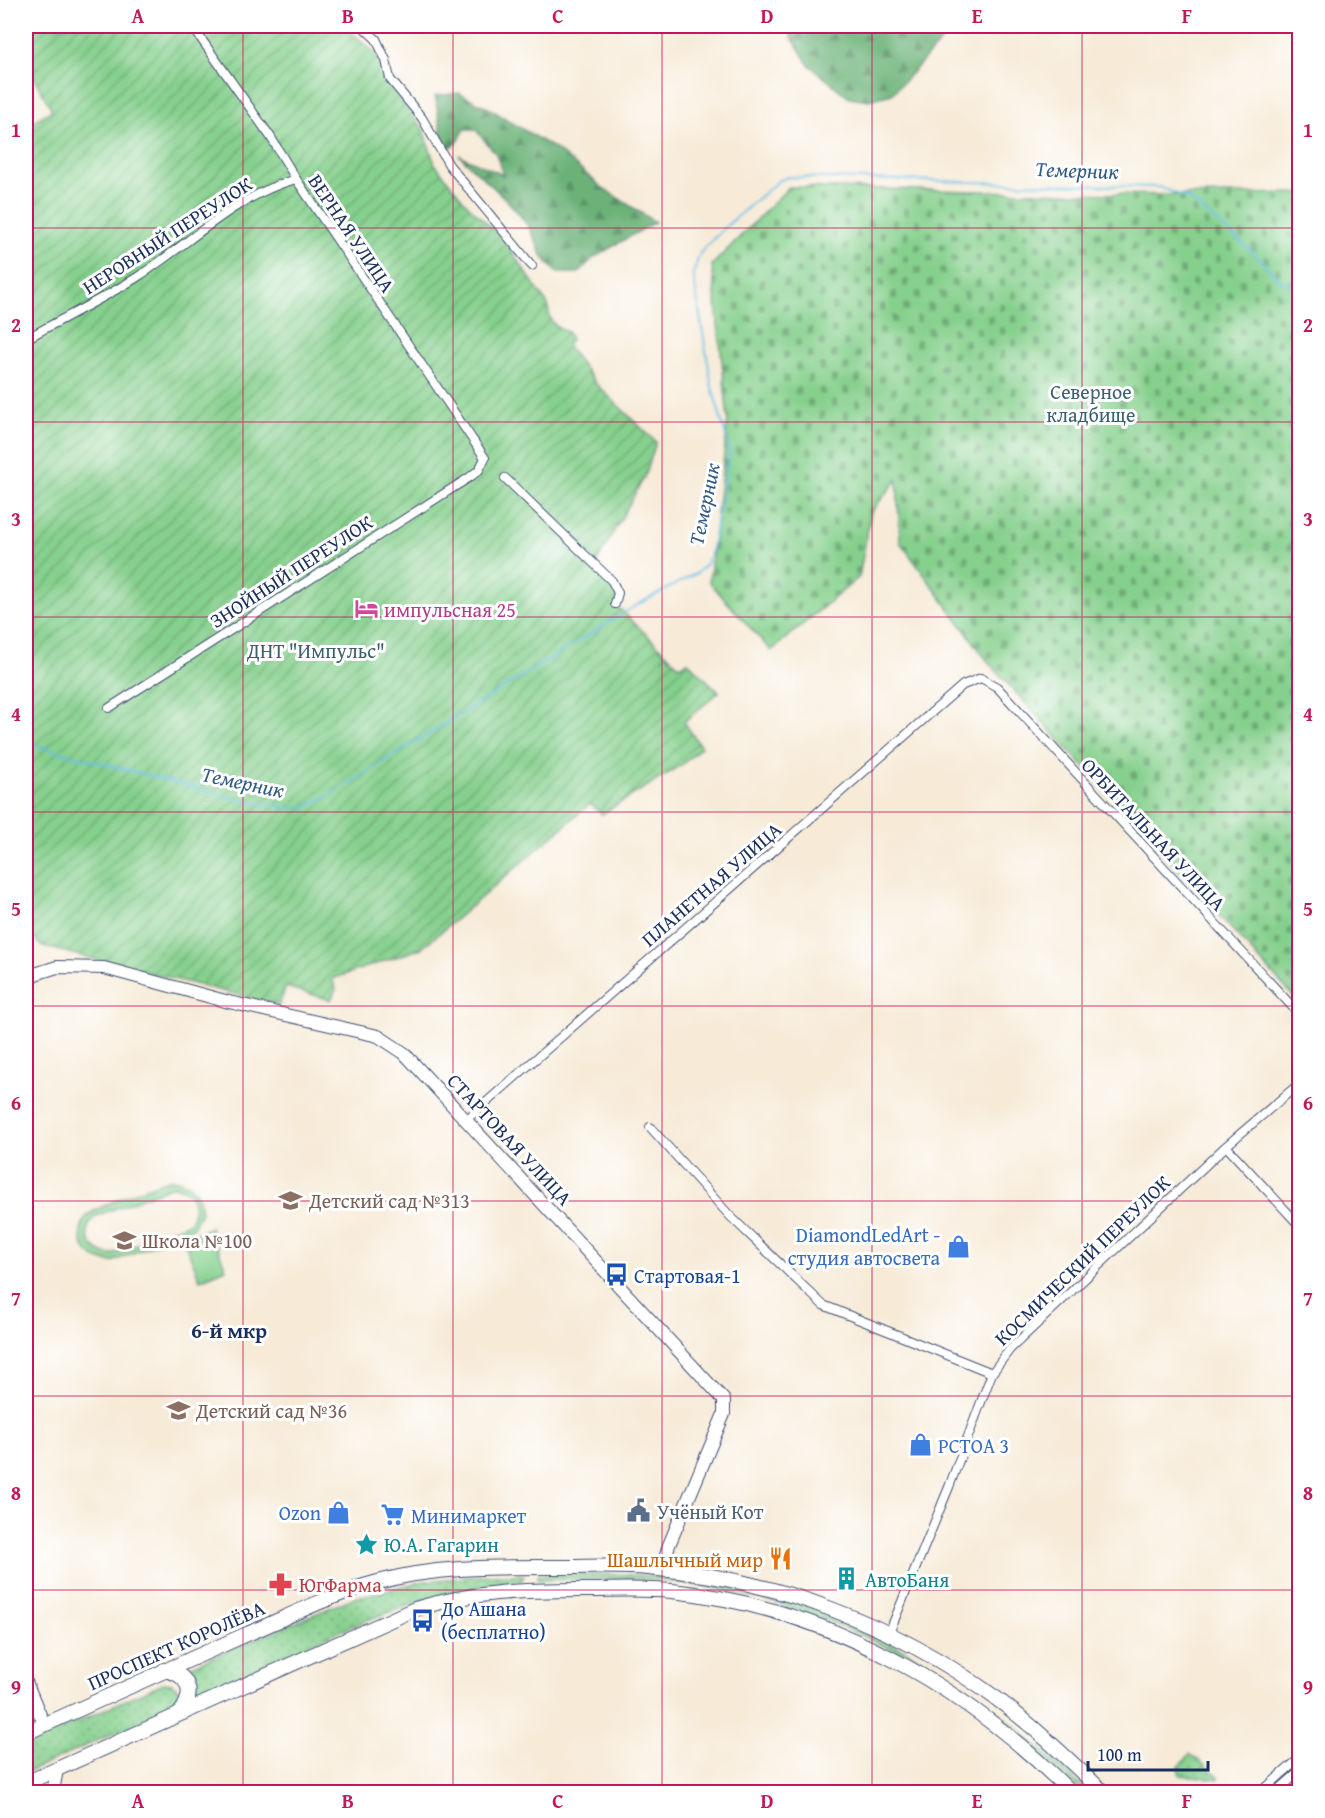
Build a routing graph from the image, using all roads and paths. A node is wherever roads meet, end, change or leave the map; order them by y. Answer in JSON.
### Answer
{"nodes":[{"id":1,"x":192,"y":26,"type":"edge"},
{"id":2,"x":362,"y":26,"type":"edge"},
{"id":3,"x":296,"y":179,"type":"junction"},
{"id":4,"x":532,"y":266,"type":"dead end"},
{"id":5,"x":26,"y":339,"type":"edge"},
{"id":6,"x":485,"y":458,"type":"joint"},
{"id":7,"x":506,"y":478,"type":"dead end"},
{"id":8,"x":615,"y":604,"type":"dead end"},
{"id":9,"x":981,"y":678,"type":"joint"},
{"id":10,"x":109,"y":708,"type":"dead end"},
{"id":11,"x":30,"y":977,"type":"edge"},
{"id":12,"x":1299,"y":1016,"type":"edge"},
{"id":13,"x":1299,"y":1083,"type":"edge"},
{"id":14,"x":466,"y":1120,"type":"junction"},
{"id":15,"x":650,"y":1127,"type":"dead end"},
{"id":16,"x":1226,"y":1146,"type":"junction"},
{"id":17,"x":1299,"y":1226,"type":"edge"},
{"id":18,"x":992,"y":1374,"type":"junction"},
{"id":19,"x":534,"y":1567,"type":"junction"},
{"id":20,"x":662,"y":1569,"type":"junction"},
{"id":21,"x":532,"y":1590,"type":"junction"},
{"id":22,"x":889,"y":1633,"type":"junction"},
{"id":23,"x":164,"y":1670,"type":"junction"},
{"id":24,"x":26,"y":1682,"type":"edge"},
{"id":25,"x":994,"y":1696,"type":"junction"},
{"id":26,"x":180,"y":1713,"type":"junction"},
{"id":27,"x":980,"y":1713,"type":"junction"},
{"id":28,"x":44,"y":1724,"type":"junction"},
{"id":29,"x":26,"y":1733,"type":"edge"},
{"id":30,"x":1299,"y":1758,"type":"edge"},
{"id":31,"x":57,"y":1768,"type":"junction"},
{"id":32,"x":1299,"y":1771,"type":"edge"},
{"id":33,"x":26,"y":1786,"type":"edge"},
{"id":34,"x":34,"y":1792,"type":"edge"},
{"id":35,"x":53,"y":1792,"type":"edge"},
{"id":36,"x":1070,"y":1792,"type":"edge"},
{"id":37,"x":1103,"y":1792,"type":"edge"},
{"id":38,"x":1261,"y":1792,"type":"edge"},
{"id":39,"x":1276,"y":1792,"type":"edge"}],
"edges":[{"from":1,"to":3,"type":"street","name":"ВЕРНАЯ УЛИЦА"},
{"from":2,"to":4,"type":"street"},
{"from":3,"to":5,"type":"street","name":"НЕРОВНЫЙ ПЕРЕУЛОК"},
{"from":3,"to":6,"type":"street","name":"ВЕРНАЯ УЛИЦА"},
{"from":6,"to":10,"type":"street","name":"ЗНОЙНЫЙ ПЕРЕУЛОК"},
{"from":7,"to":8,"type":"street"},
{"from":9,"to":12,"type":"street","name":"ОРБИТАЛЬНАЯ УЛИЦА"},
{"from":9,"to":14,"type":"street","name":"ПЛАНЕТНАЯ УЛИЦА"},
{"from":11,"to":14,"type":"street","name":"СТАРТОВАЯ УЛИЦА"},
{"from":13,"to":16,"type":"street","name":"КОСМИЧЕСКИЙ ПЕРЕУЛОК"},
{"from":14,"to":20,"type":"street","name":"СТАРТОВАЯ УЛИЦА"},
{"from":15,"to":18,"type":"street"},
{"from":16,"to":17,"type":"street"},
{"from":16,"to":18,"type":"street","name":"КОСМИЧЕСКИЙ ПЕРЕУЛОК"},
{"from":18,"to":22,"type":"street","name":"КОСМИЧЕСКИЙ ПЕРЕУЛОК"},
{"from":19,"to":20,"type":"main road","name":"ПРОСПЕКТ КОРОЛЁВА"},
{"from":19,"to":21,"type":"main road"},
{"from":19,"to":23,"type":"main road","name":"ПРОСПЕКТ КОРОЛЁВА"},
{"from":20,"to":22,"type":"main road","name":"ПРОСПЕКТ КОРОЛЁВА"},
{"from":21,"to":26,"type":"main road"},
{"from":21,"to":27,"type":"main road"},
{"from":22,"to":25,"type":"main road","name":"ПРОСПЕКТ КОРОЛЁВА"},
{"from":23,"to":26,"type":"main road"},
{"from":23,"to":28,"type":"main road","name":"ПРОСПЕКТ КОРОЛЁВА"},
{"from":24,"to":28,"type":"street"},
{"from":25,"to":27,"type":"main road"},
{"from":25,"to":37,"type":"main road","name":"ПРОСПЕКТ КОРОЛЁВА"},
{"from":26,"to":31,"type":"main road"},
{"from":27,"to":36,"type":"main road"},
{"from":28,"to":29,"type":"main road","name":"ПРОСПЕКТ КОРОЛЁВА"},
{"from":30,"to":38,"type":"street"},
{"from":31,"to":33,"type":"main road"},
{"from":31,"to":35,"type":"street"},
{"from":32,"to":39,"type":"street"},
{"from":33,"to":34,"type":"street"}]}
